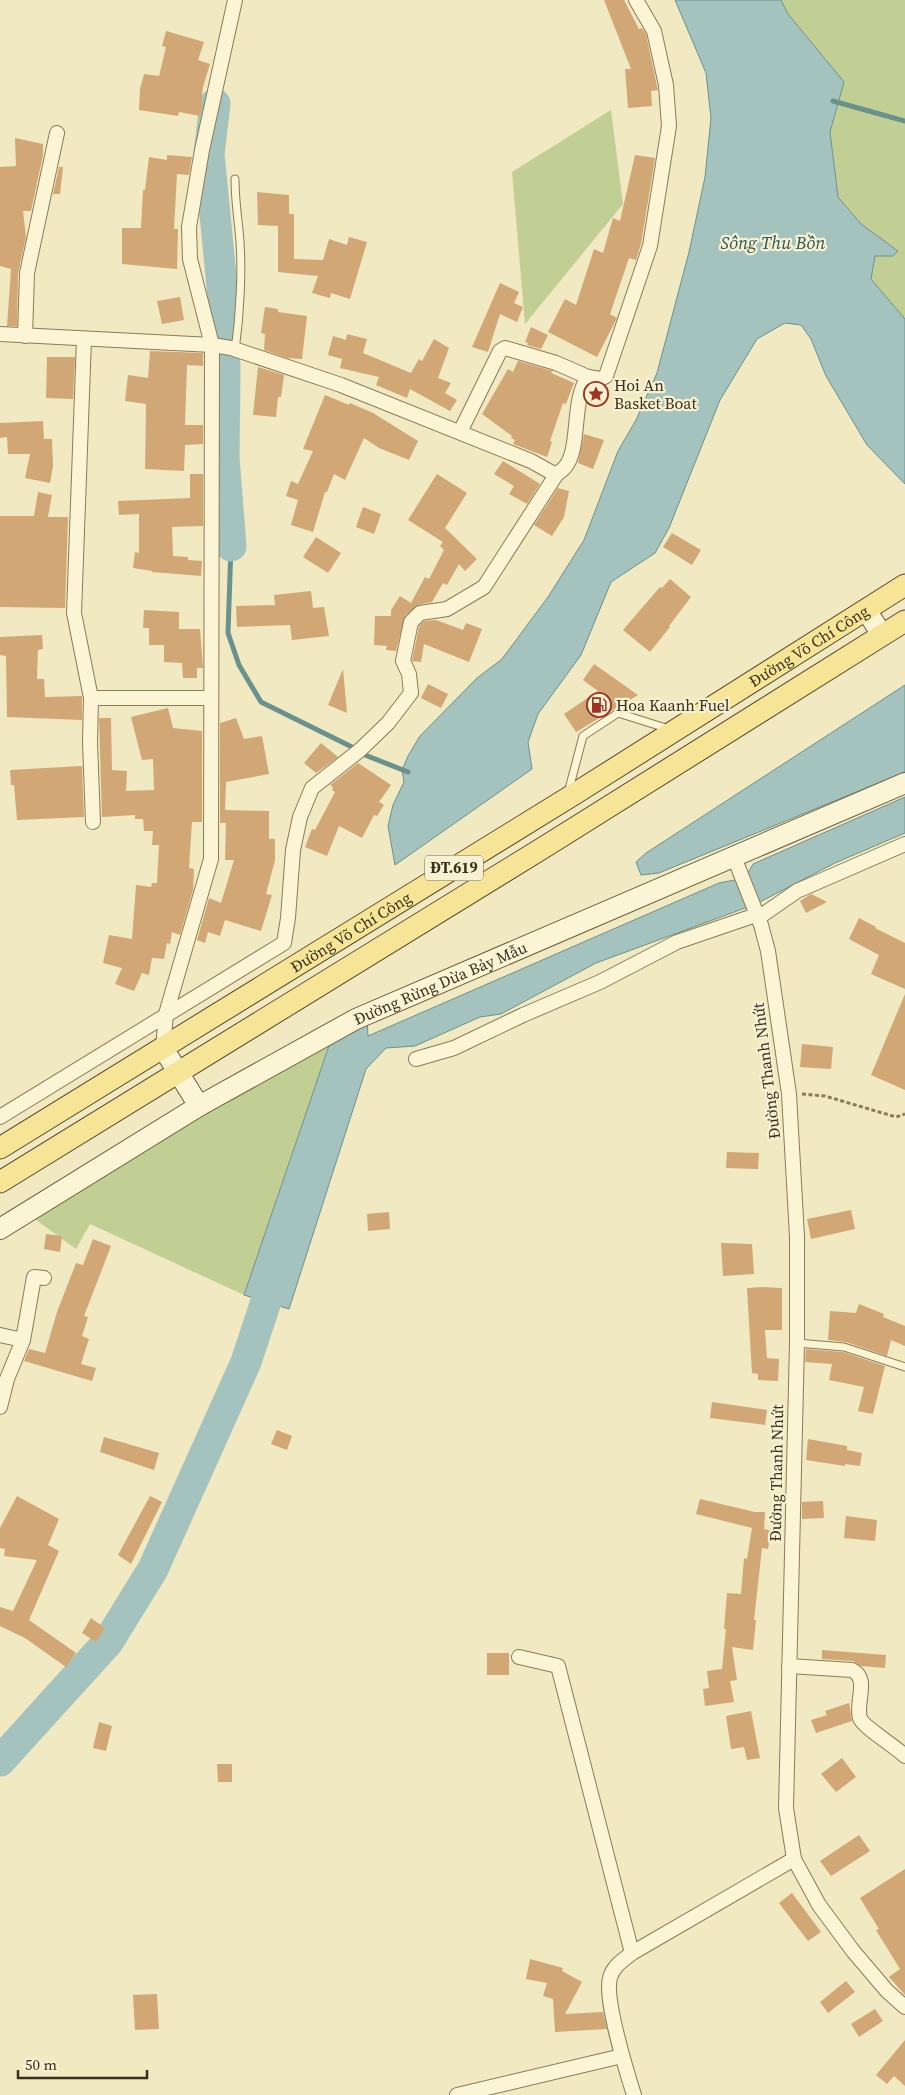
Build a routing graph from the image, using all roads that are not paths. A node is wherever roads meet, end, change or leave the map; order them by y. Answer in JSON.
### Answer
{"nodes":[{"id":1,"x":235,"y":0,"type":"edge"},
{"id":2,"x":636,"y":0,"type":"edge"},
{"id":3,"x":57,"y":133,"type":"dead end"},
{"id":4,"x":235,"y":179,"type":"dead end"},
{"id":5,"x":0,"y":334,"type":"edge"},
{"id":6,"x":25,"y":336,"type":"junction"},
{"id":7,"x":84,"y":339,"type":"junction"},
{"id":8,"x":212,"y":344,"type":"junction"},
{"id":9,"x":233,"y":350,"type":"junction"},
{"id":10,"x":588,"y":377,"type":"junction"},
{"id":11,"x":460,"y":432,"type":"junction"},
{"id":12,"x":556,"y":475,"type":"junction"},
{"id":13,"x":905,"y":585,"type":"edge"},
{"id":14,"x":866,"y":610,"type":"junction"},
{"id":15,"x":905,"y":621,"type":"edge"},
{"id":16,"x":882,"y":635,"type":"junction"},
{"id":17,"x":91,"y":698,"type":"junction"},
{"id":18,"x":211,"y":698,"type":"junction"},
{"id":19,"x":674,"y":731,"type":"junction"},
{"id":20,"x":905,"y":783,"type":"edge"},
{"id":21,"x":567,"y":798,"type":"junction"},
{"id":22,"x":93,"y":822,"type":"dead end"},
{"id":23,"x":905,"y":844,"type":"edge"},
{"id":24,"x":735,"y":861,"type":"junction"},
{"id":25,"x":756,"y":913,"type":"junction"},
{"id":26,"x":166,"y":1014,"type":"junction"},
{"id":27,"x":163,"y":1048,"type":"junction"},
{"id":28,"x":416,"y":1059,"type":"dead end"},
{"id":29,"x":178,"y":1071,"type":"junction"},
{"id":30,"x":199,"y":1106,"type":"junction"},
{"id":31,"x":0,"y":1116,"type":"edge"},
{"id":32,"x":8,"y":1143,"type":"edge"},
{"id":33,"x":0,"y":1182,"type":"edge"},
{"id":34,"x":0,"y":1229,"type":"edge"},
{"id":35,"x":44,"y":1278,"type":"dead end"},
{"id":36,"x":0,"y":1335,"type":"edge"},
{"id":37,"x":23,"y":1340,"type":"junction"},
{"id":38,"x":797,"y":1343,"type":"junction"},
{"id":39,"x":905,"y":1368,"type":"edge"},
{"id":40,"x":0,"y":1407,"type":"edge"},
{"id":41,"x":519,"y":1657,"type":"dead end"},
{"id":42,"x":789,"y":1666,"type":"junction"},
{"id":43,"x":905,"y":1756,"type":"edge"},
{"id":44,"x":794,"y":1859,"type":"junction"},
{"id":45,"x":632,"y":1953,"type":"junction"},
{"id":46,"x":905,"y":2007,"type":"edge"},
{"id":47,"x":622,"y":2056,"type":"junction"},
{"id":48,"x":478,"y":2093,"type":"edge"},
{"id":49,"x":457,"y":2095,"type":"edge"},
{"id":50,"x":634,"y":2095,"type":"edge"}],
"edges":[{"from":1,"to":8,"type":"street"},
{"from":2,"to":10,"type":"street"},
{"from":3,"to":6,"type":"street"},
{"from":4,"to":9,"type":"lane"},
{"from":5,"to":6,"type":"street"},
{"from":6,"to":7,"type":"street"},
{"from":7,"to":8,"type":"street"},
{"from":7,"to":17,"type":"street"},
{"from":8,"to":9,"type":"street"},
{"from":8,"to":18,"type":"street"},
{"from":9,"to":11,"type":"street"},
{"from":10,"to":11,"type":"street"},
{"from":10,"to":12,"type":"street"},
{"from":11,"to":12,"type":"street"},
{"from":12,"to":26,"type":"street"},
{"from":13,"to":14,"type":"main road","name":"Đường Võ Chí Công","number":"ĐT.619"},
{"from":14,"to":16,"type":"street"},
{"from":14,"to":19,"type":"main road","name":"Đường Võ Chí Công","number":"ĐT.619"},
{"from":15,"to":16,"type":"main road","name":"Đường Võ Chí Công","number":"ĐT.619"},
{"from":16,"to":29,"type":"main road","name":"Đường Võ Chí Công","number":"ĐT.619"},
{"from":17,"to":18,"type":"street"},
{"from":17,"to":22,"type":"street"},
{"from":18,"to":26,"type":"street"},
{"from":19,"to":21,"type":"main road","name":"Đường Võ Chí Công","number":"ĐT.619"},
{"from":19,"to":21,"type":"lane"},
{"from":20,"to":24,"type":"street","name":"Đường Rừng Dừa Bảy Mẫu"},
{"from":21,"to":27,"type":"main road","name":"Đường Võ Chí Công","number":"ĐT.619"},
{"from":23,"to":25,"type":"street"},
{"from":24,"to":25,"type":"street","name":"Đường Thanh Nhứt"},
{"from":24,"to":30,"type":"street","name":"Đường Rừng Dừa Bảy Mẫu"},
{"from":25,"to":28,"type":"street"},
{"from":25,"to":38,"type":"street","name":"Đường Thanh Nhứt"},
{"from":26,"to":27,"type":"street"},
{"from":26,"to":31,"type":"street"},
{"from":27,"to":29,"type":"street"},
{"from":27,"to":32,"type":"main road","name":"Đường Võ Chí Công","number":"ĐT.619"},
{"from":29,"to":30,"type":"street"},
{"from":29,"to":33,"type":"main road","name":"Đường Võ Chí Công","number":"ĐT.619"},
{"from":30,"to":34,"type":"street","name":"Đường Rừng Dừa Bảy Mẫu"},
{"from":31,"to":32,"type":"street"},
{"from":35,"to":37,"type":"street"},
{"from":36,"to":37,"type":"street"},
{"from":37,"to":40,"type":"street"},
{"from":38,"to":39,"type":"lane"},
{"from":38,"to":42,"type":"street","name":"Đường Thanh Nhứt"},
{"from":41,"to":45,"type":"street"},
{"from":42,"to":43,"type":"street"},
{"from":42,"to":44,"type":"street","name":"Đường Thanh Nhứt"},
{"from":44,"to":45,"type":"street"},
{"from":44,"to":46,"type":"street","name":"Đường Thanh Nhứt"},
{"from":45,"to":47,"type":"street"},
{"from":47,"to":48,"type":"street"},
{"from":47,"to":50,"type":"street"},
{"from":48,"to":49,"type":"street"}]}
